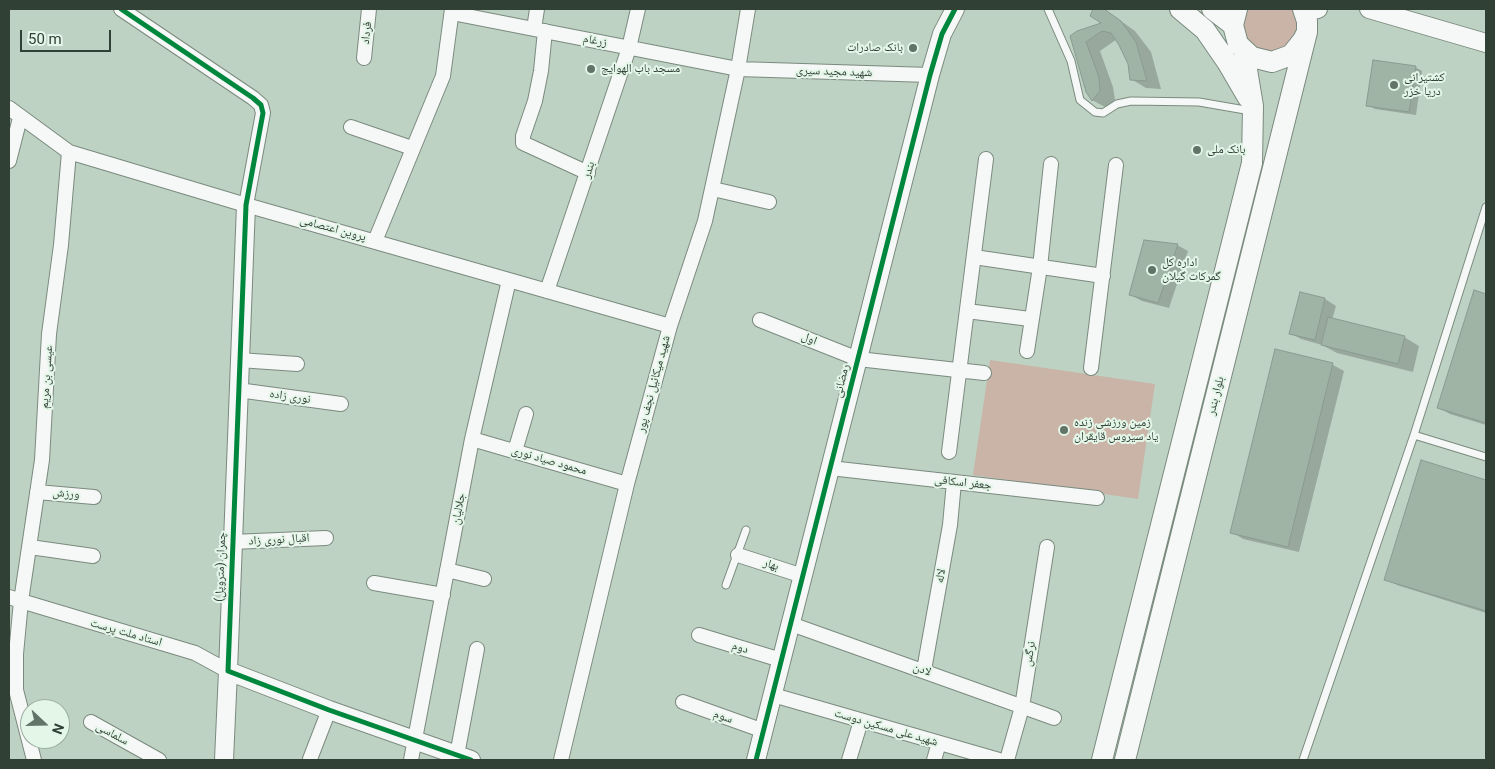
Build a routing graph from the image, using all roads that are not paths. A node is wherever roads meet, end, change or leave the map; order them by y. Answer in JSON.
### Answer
{"nodes":[{"id":1,"x":121,"y":9,"type":"edge"},
{"id":2,"x":369,"y":9,"type":"edge"},
{"id":3,"x":537,"y":9,"type":"edge"},
{"id":4,"x":638,"y":9,"type":"edge"},
{"id":5,"x":748,"y":9,"type":"edge"},
{"id":6,"x":955,"y":9,"type":"edge"},
{"id":7,"x":1048,"y":9,"type":"edge"},
{"id":8,"x":1180,"y":9,"type":"edge"},
{"id":9,"x":1212,"y":9,"type":"edge"},
{"id":10,"x":1369,"y":9,"type":"edge"},
{"id":11,"x":1309,"y":10,"type":"edge"},
{"id":12,"x":452,"y":11,"type":"edge"},
{"id":13,"x":1235,"y":17,"type":"edge"},
{"id":14,"x":539,"y":30,"type":"junction"},
{"id":15,"x":1307,"y":32,"type":"junction"},
{"id":16,"x":1486,"y":43,"type":"edge"},
{"id":17,"x":629,"y":48,"type":"junction"},
{"id":18,"x":1244,"y":52,"type":"junction"},
{"id":19,"x":364,"y":58,"type":"dead end"},
{"id":20,"x":738,"y":69,"type":"junction"},
{"id":21,"x":930,"y":75,"type":"junction"},
{"id":22,"x":9,"y":108,"type":"edge"},
{"id":23,"x":1253,"y":108,"type":"junction"},
{"id":24,"x":20,"y":118,"type":"junction"},
{"id":25,"x":351,"y":126,"type":"dead end"},
{"id":26,"x":412,"y":148,"type":"junction"},
{"id":27,"x":69,"y":152,"type":"junction"},
{"id":28,"x":986,"y":159,"type":"dead end"},
{"id":29,"x":9,"y":161,"type":"edge"},
{"id":30,"x":1051,"y":164,"type":"dead end"},
{"id":31,"x":1116,"y":165,"type":"dead end"},
{"id":32,"x":588,"y":173,"type":"junction"},
{"id":33,"x":713,"y":190,"type":"junction"},
{"id":34,"x":769,"y":202,"type":"dead end"},
{"id":35,"x":246,"y":205,"type":"junction"},
{"id":36,"x":1486,"y":207,"type":"edge"},
{"id":37,"x":375,"y":241,"type":"junction"},
{"id":38,"x":974,"y":257,"type":"junction"},
{"id":39,"x":1040,"y":267,"type":"junction"},
{"id":40,"x":1103,"y":276,"type":"junction"},
{"id":41,"x":509,"y":280,"type":"junction"},
{"id":42,"x":547,"y":291,"type":"junction"},
{"id":43,"x":967,"y":311,"type":"junction"},
{"id":44,"x":1030,"y":319,"type":"junction"},
{"id":45,"x":760,"y":320,"type":"dead end"},
{"id":46,"x":670,"y":326,"type":"junction"},
{"id":47,"x":1027,"y":351,"type":"dead end"},
{"id":48,"x":858,"y":359,"type":"junction"},
{"id":49,"x":239,"y":360,"type":"junction"},
{"id":50,"x":297,"y":364,"type":"dead end"},
{"id":51,"x":1091,"y":368,"type":"dead end"},
{"id":52,"x":960,"y":370,"type":"junction"},
{"id":53,"x":984,"y":373,"type":"dead end"},
{"id":54,"x":238,"y":390,"type":"junction"},
{"id":55,"x":341,"y":404,"type":"dead end"},
{"id":56,"x":526,"y":414,"type":"dead end"},
{"id":57,"x":1414,"y":435,"type":"junction"},
{"id":58,"x":472,"y":439,"type":"junction"},
{"id":59,"x":515,"y":451,"type":"junction"},
{"id":60,"x":949,"y":452,"type":"dead end"},
{"id":61,"x":1486,"y":457,"type":"edge"},
{"id":62,"x":830,"y":468,"type":"junction"},
{"id":63,"x":954,"y":482,"type":"junction"},
{"id":64,"x":627,"y":484,"type":"junction"},
{"id":65,"x":1170,"y":485,"type":"junction"},
{"id":66,"x":1192,"y":491,"type":"junction"},
{"id":67,"x":37,"y":492,"type":"junction"},
{"id":68,"x":94,"y":496,"type":"dead end"},
{"id":69,"x":1097,"y":498,"type":"dead end"},
{"id":70,"x":746,"y":530,"type":"dead end"},
{"id":71,"x":326,"y":538,"type":"dead end"},
{"id":72,"x":232,"y":542,"type":"junction"},
{"id":73,"x":30,"y":547,"type":"junction"},
{"id":74,"x":1047,"y":547,"type":"dead end"},
{"id":75,"x":738,"y":555,"type":"junction"},
{"id":76,"x":93,"y":556,"type":"dead end"},
{"id":77,"x":447,"y":570,"type":"junction"},
{"id":78,"x":803,"y":576,"type":"junction"},
{"id":79,"x":484,"y":579,"type":"dead end"},
{"id":80,"x":374,"y":583,"type":"dead end"},
{"id":81,"x":726,"y":586,"type":"dead end"},
{"id":82,"x":443,"y":595,"type":"junction"},
{"id":83,"x":15,"y":599,"type":"edge"},
{"id":84,"x":791,"y":624,"type":"junction"},
{"id":85,"x":699,"y":636,"type":"dead end"},
{"id":86,"x":476,"y":649,"type":"dead end"},
{"id":87,"x":781,"y":660,"type":"junction"},
{"id":88,"x":924,"y":670,"type":"junction"},
{"id":89,"x":228,"y":672,"type":"junction"},
{"id":90,"x":13,"y":690,"type":"edge"},
{"id":91,"x":773,"y":695,"type":"junction"},
{"id":92,"x":683,"y":702,"type":"dead end"},
{"id":93,"x":1022,"y":706,"type":"junction"},
{"id":94,"x":328,"y":710,"type":"junction"},
{"id":95,"x":1054,"y":718,"type":"dead end"},
{"id":96,"x":861,"y":720,"type":"junction"},
{"id":97,"x":91,"y":722,"type":"dead end"},
{"id":98,"x":764,"y":731,"type":"junction"},
{"id":99,"x":416,"y":740,"type":"junction"},
{"id":100,"x":939,"y":743,"type":"junction"},
{"id":101,"x":464,"y":758,"type":"edge"},
{"id":102,"x":310,"y":759,"type":"edge"},
{"id":103,"x":34,"y":760,"type":"edge"},
{"id":104,"x":159,"y":760,"type":"edge"},
{"id":105,"x":224,"y":760,"type":"edge"},
{"id":106,"x":411,"y":760,"type":"edge"},
{"id":107,"x":561,"y":760,"type":"edge"},
{"id":108,"x":756,"y":760,"type":"edge"},
{"id":109,"x":849,"y":760,"type":"edge"},
{"id":110,"x":934,"y":760,"type":"edge"},
{"id":111,"x":999,"y":760,"type":"edge"},
{"id":112,"x":1006,"y":760,"type":"edge"},
{"id":113,"x":1102,"y":760,"type":"edge"},
{"id":114,"x":1125,"y":760,"type":"edge"},
{"id":115,"x":1303,"y":760,"type":"edge"}],
"edges":[{"from":1,"to":35,"type":"street"},
{"from":2,"to":19,"type":"street","name":"فرداد"},
{"from":3,"to":14,"type":"street"},
{"from":4,"to":17,"type":"street","name":"بندر"},
{"from":5,"to":20,"type":"street","name":"شهید میکائیل نجف پور"},
{"from":6,"to":21,"type":"street","name":"رمضانی"},
{"from":7,"to":23,"type":"lane"},
{"from":8,"to":23,"type":"main road"},
{"from":9,"to":13,"type":"main road"},
{"from":10,"to":16,"type":"street"},
{"from":11,"to":15,"type":"main road","name":"بلوار بندر"},
{"from":12,"to":14,"type":"street","name":"زرغام"},
{"from":12,"to":26,"type":"street"},
{"from":13,"to":18,"type":"main road","name":"بلوار بندر"},
{"from":14,"to":17,"type":"street","name":"زرغام"},
{"from":14,"to":32,"type":"street"},
{"from":15,"to":18,"type":"main road"},
{"from":15,"to":66,"type":"main road","name":"بلوار بندر"},
{"from":17,"to":20,"type":"street","name":"زرغام"},
{"from":17,"to":32,"type":"street","name":"بندر"},
{"from":18,"to":23,"type":"main road","name":"بلوار بندر"},
{"from":20,"to":21,"type":"street","name":"شهید مجید سیری"},
{"from":20,"to":33,"type":"street","name":"شهید میکائیل نجف پور"},
{"from":21,"to":48,"type":"street","name":"رمضانی"},
{"from":22,"to":24,"type":"street","name":"پروین اعتصامی"},
{"from":23,"to":65,"type":"main road","name":"بلوار بندر"},
{"from":24,"to":27,"type":"street","name":"پروین اعتصامی"},
{"from":24,"to":29,"type":"street"},
{"from":25,"to":26,"type":"street"},
{"from":26,"to":37,"type":"street"},
{"from":27,"to":35,"type":"street","name":"پروین اعتصامی"},
{"from":27,"to":67,"type":"street","name":"عیسی بن مریم"},
{"from":28,"to":38,"type":"street"},
{"from":30,"to":39,"type":"street"},
{"from":31,"to":40,"type":"street"},
{"from":32,"to":42,"type":"street","name":"بندر"},
{"from":33,"to":34,"type":"street"},
{"from":33,"to":46,"type":"street","name":"شهید میکائیل نجف پور"},
{"from":35,"to":37,"type":"street","name":"پروین اعتصامی"},
{"from":35,"to":49,"type":"street","name":"چمران (متروپل)"},
{"from":36,"to":57,"type":"lane"},
{"from":37,"to":41,"type":"street","name":"پروین اعتصامی"},
{"from":38,"to":39,"type":"street"},
{"from":38,"to":43,"type":"street"},
{"from":39,"to":40,"type":"street"},
{"from":39,"to":44,"type":"street"},
{"from":40,"to":51,"type":"street"},
{"from":41,"to":42,"type":"street","name":"پروین اعتصامی"},
{"from":41,"to":58,"type":"street","name":"جلالیان"},
{"from":42,"to":46,"type":"street","name":"پروین اعتصامی"},
{"from":43,"to":44,"type":"street"},
{"from":43,"to":52,"type":"street"},
{"from":44,"to":47,"type":"street"},
{"from":45,"to":48,"type":"street","name":"اول"},
{"from":46,"to":64,"type":"street","name":"شهید میکائیل نجف پور"},
{"from":48,"to":52,"type":"street","name":"اول"},
{"from":48,"to":62,"type":"street","name":"رمضانی"},
{"from":49,"to":50,"type":"street"},
{"from":49,"to":54,"type":"street","name":"چمران (متروپل)"},
{"from":52,"to":53,"type":"street","name":"اول"},
{"from":52,"to":60,"type":"street"},
{"from":54,"to":55,"type":"street","name":"نوری زاده"},
{"from":54,"to":72,"type":"street","name":"چمران (متروپل)"},
{"from":56,"to":59,"type":"street"},
{"from":57,"to":61,"type":"lane"},
{"from":57,"to":115,"type":"lane"},
{"from":58,"to":59,"type":"street","name":"محمود صیاد نوری"},
{"from":58,"to":77,"type":"street","name":"جلالیان"},
{"from":59,"to":64,"type":"street","name":"محمود صیاد نوری"},
{"from":62,"to":63,"type":"street","name":"جعفر اسکافی"},
{"from":62,"to":78,"type":"street","name":"رمضانی"},
{"from":63,"to":69,"type":"street","name":"جعفر اسکافی"},
{"from":63,"to":88,"type":"street","name":"لاله"},
{"from":64,"to":107,"type":"street","name":"شهید میکائیل نجف پور"},
{"from":65,"to":66,"type":"main road"},
{"from":65,"to":113,"type":"main road","name":"بلوار بندر"},
{"from":66,"to":114,"type":"main road","name":"بلوار بندر"},
{"from":67,"to":68,"type":"street","name":"ورزش"},
{"from":67,"to":73,"type":"street","name":"عیسی بن مریم"},
{"from":70,"to":75,"type":"lane"},
{"from":71,"to":72,"type":"street","name":"اقبال نوری زاد"},
{"from":72,"to":89,"type":"street","name":"چمران (متروپل)"},
{"from":73,"to":76,"type":"street"},
{"from":73,"to":83,"type":"street","name":"عیسی بن مریم"},
{"from":74,"to":93,"type":"street","name":"نرگس"},
{"from":75,"to":78,"type":"street","name":"بهار"},
{"from":75,"to":81,"type":"lane"},
{"from":77,"to":79,"type":"street"},
{"from":77,"to":82,"type":"street","name":"جلالیان"},
{"from":78,"to":84,"type":"street","name":"رمضانی"},
{"from":80,"to":82,"type":"street"},
{"from":82,"to":99,"type":"street","name":"جلالیان"},
{"from":83,"to":89,"type":"street","name":"استاد ملت پرست"},
{"from":83,"to":90,"type":"street","name":"عیسی بن مریم"},
{"from":84,"to":87,"type":"street","name":"رمضانی"},
{"from":84,"to":88,"type":"street","name":"لادن"},
{"from":85,"to":87,"type":"street","name":"دوم"},
{"from":86,"to":101,"type":"street"},
{"from":87,"to":91,"type":"street","name":"رمضانی"},
{"from":88,"to":93,"type":"street","name":"لادن"},
{"from":89,"to":94,"type":"street"},
{"from":89,"to":105,"type":"street","name":"چمران (متروپل)"},
{"from":90,"to":103,"type":"street","name":"عیسی بن مریم"},
{"from":91,"to":96,"type":"street","name":"شهید علی مسکین دوست"},
{"from":91,"to":98,"type":"street","name":"رمضانی"},
{"from":92,"to":98,"type":"street","name":"سوم"},
{"from":93,"to":95,"type":"street","name":"لادن"},
{"from":93,"to":112,"type":"street","name":"نرگس"},
{"from":94,"to":99,"type":"street"},
{"from":94,"to":102,"type":"street"},
{"from":96,"to":100,"type":"street","name":"شهید علی مسکین دوست"},
{"from":96,"to":109,"type":"street"},
{"from":97,"to":104,"type":"street","name":"سلماسی"},
{"from":98,"to":108,"type":"street","name":"رمضانی"},
{"from":99,"to":101,"type":"street"},
{"from":99,"to":106,"type":"street","name":"جلالیان"},
{"from":100,"to":110,"type":"street"},
{"from":100,"to":111,"type":"street","name":"شهید علی مسکین دوست"}]}
